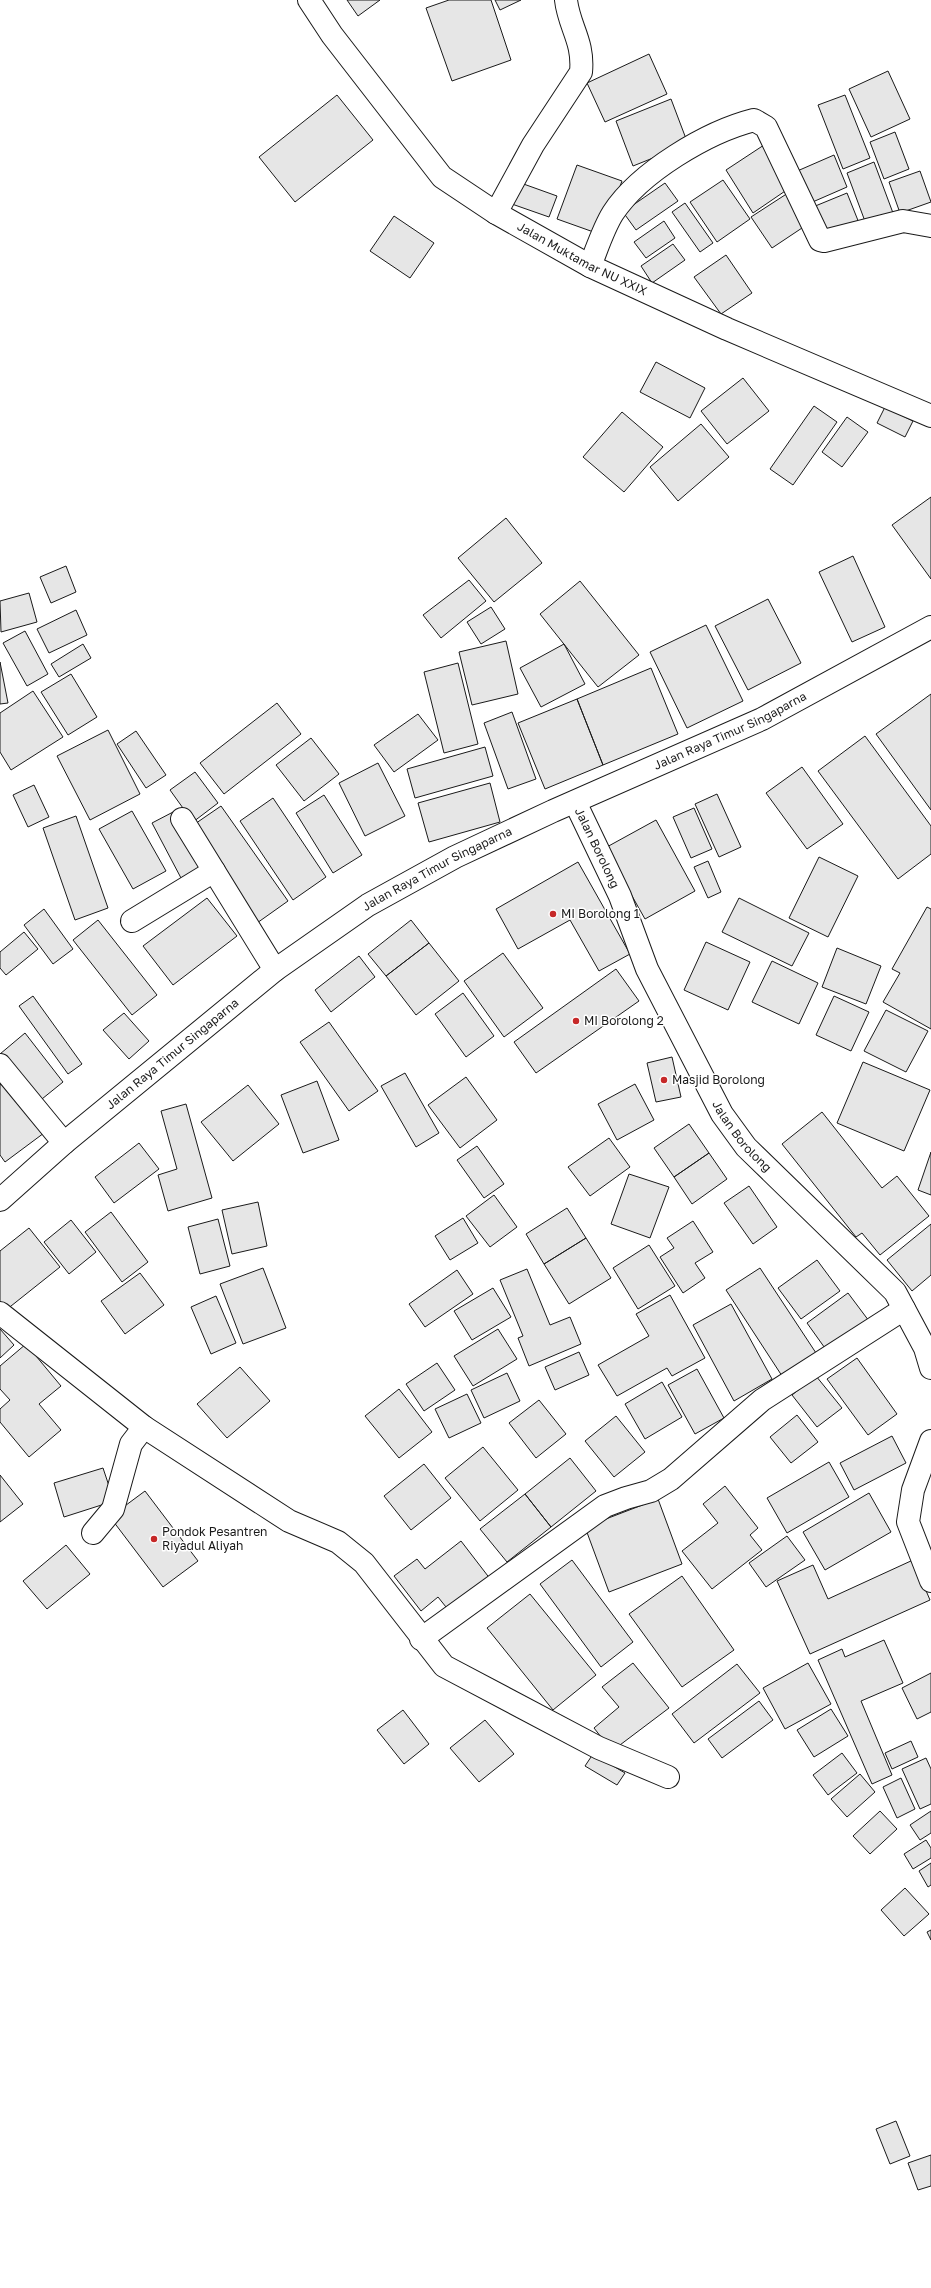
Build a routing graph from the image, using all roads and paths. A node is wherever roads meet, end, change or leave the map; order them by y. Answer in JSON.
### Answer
{"nodes":[{"id":1,"x":309,"y":0,"type":"edge"},
{"id":2,"x":566,"y":0,"type":"edge"},
{"id":3,"x":496,"y":212,"type":"junction"},
{"id":4,"x":931,"y":226,"type":"edge"},
{"id":5,"x":590,"y":266,"type":"junction"},
{"id":6,"x":931,"y":416,"type":"edge"},
{"id":7,"x":931,"y":627,"type":"edge"},
{"id":8,"x":574,"y":802,"type":"junction"},
{"id":9,"x":182,"y":819,"type":"dead end"},
{"id":10,"x":214,"y":871,"type":"junction"},
{"id":11,"x":132,"y":921,"type":"dead end"},
{"id":12,"x":275,"y":970,"type":"junction"},
{"id":13,"x":0,"y":1065,"type":"edge"},
{"id":14,"x":64,"y":1143,"type":"junction"},
{"id":15,"x":0,"y":1200,"type":"edge"},
{"id":16,"x":904,"y":1309,"type":"junction"},
{"id":17,"x":0,"y":1313,"type":"edge"},
{"id":18,"x":923,"y":1326,"type":"edge"},
{"id":19,"x":931,"y":1368,"type":"edge"},
{"id":20,"x":144,"y":1427,"type":"junction"},
{"id":21,"x":931,"y":1441,"type":"edge"},
{"id":22,"x":93,"y":1533,"type":"dead end"},
{"id":23,"x":931,"y":1581,"type":"edge"},
{"id":24,"x":421,"y":1639,"type":"junction"},
{"id":25,"x":668,"y":1777,"type":"dead end"}],
"edges":[{"from":1,"to":3,"type":"street","name":"Jalan Muktamar NU XXIX"},
{"from":2,"to":3,"type":"street"},
{"from":3,"to":5,"type":"street","name":"Jalan Muktamar NU XXIX"},
{"from":4,"to":5,"type":"street"},
{"from":5,"to":6,"type":"street","name":"Jalan Muktamar NU XXIX"},
{"from":7,"to":8,"type":"street","name":"Jalan Raya Timur Singaparna"},
{"from":8,"to":12,"type":"street","name":"Jalan Raya Timur Singaparna"},
{"from":8,"to":16,"type":"street","name":"Jalan Borolong"},
{"from":9,"to":10,"type":"street"},
{"from":10,"to":11,"type":"street"},
{"from":10,"to":12,"type":"street"},
{"from":12,"to":14,"type":"street","name":"Jalan Raya Timur Singaparna"},
{"from":13,"to":14,"type":"street"},
{"from":14,"to":15,"type":"street","name":"Jalan Raya Timur Singaparna"},
{"from":16,"to":18,"type":"street","name":"Jalan Borolong"},
{"from":16,"to":24,"type":"street"},
{"from":17,"to":20,"type":"street"},
{"from":18,"to":19,"type":"street","name":"Jalan Borolong"},
{"from":20,"to":22,"type":"street"},
{"from":20,"to":24,"type":"street"},
{"from":21,"to":23,"type":"street"},
{"from":24,"to":25,"type":"street"}]}
